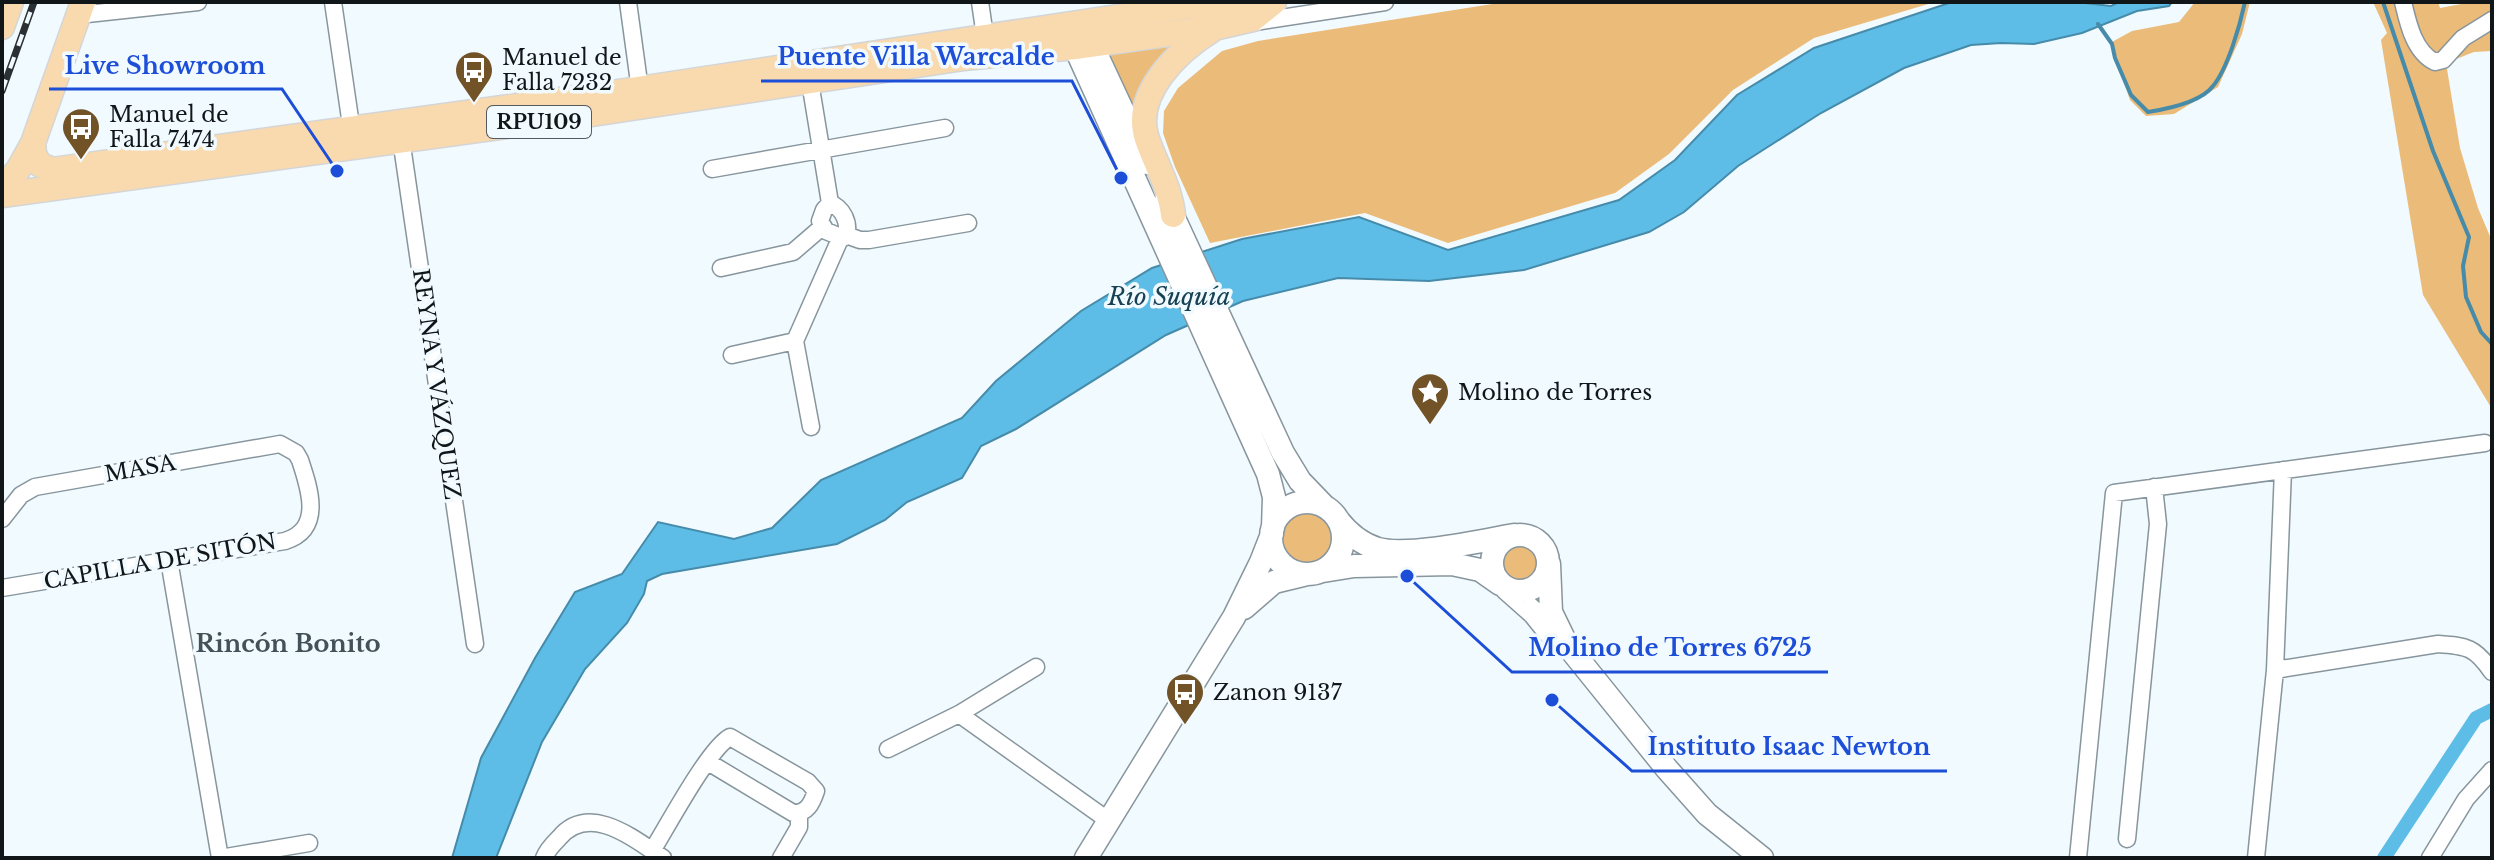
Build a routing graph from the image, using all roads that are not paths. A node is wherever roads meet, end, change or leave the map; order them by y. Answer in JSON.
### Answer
{"nodes":[{"id":1,"x":11,"y":2,"type":"edge"},
{"id":2,"x":333,"y":2,"type":"edge"},
{"id":3,"x":628,"y":2,"type":"edge"},
{"id":4,"x":980,"y":2,"type":"edge"},
{"id":5,"x":1218,"y":2,"type":"edge"},
{"id":6,"x":1242,"y":2,"type":"edge"},
{"id":7,"x":1276,"y":2,"type":"edge"},
{"id":8,"x":1385,"y":2,"type":"edge"},
{"id":9,"x":2403,"y":2,"type":"edge"},
{"id":10,"x":187,"y":3,"type":"edge"},
{"id":11,"x":80,"y":9,"type":"edge"},
{"id":12,"x":1299,"y":17,"type":"junction"},
{"id":13,"x":2492,"y":20,"type":"edge"},
{"id":14,"x":1224,"y":26,"type":"junction"},
{"id":15,"x":2,"y":27,"type":"edge"},
{"id":16,"x":992,"y":35,"type":"junction"},
{"id":17,"x":1083,"y":42,"type":"junction"},
{"id":18,"x":810,"y":82,"type":"junction"},
{"id":19,"x":642,"y":98,"type":"junction"},
{"id":20,"x":945,"y":128,"type":"dead end"},
{"id":21,"x":400,"y":131,"type":"junction"},
{"id":22,"x":353,"y":137,"type":"junction"},
{"id":23,"x":33,"y":143,"type":"junction"},
{"id":24,"x":823,"y":150,"type":"junction"},
{"id":25,"x":712,"y":169,"type":"dead end"},
{"id":26,"x":2,"y":189,"type":"edge"},
{"id":27,"x":2,"y":195,"type":"edge"},
{"id":28,"x":830,"y":203,"type":"junction"},
{"id":29,"x":968,"y":223,"type":"dead end"},
{"id":30,"x":1170,"y":226,"type":"junction"},
{"id":31,"x":822,"y":227,"type":"junction"},
{"id":32,"x":843,"y":237,"type":"junction"},
{"id":33,"x":721,"y":268,"type":"dead end"},
{"id":34,"x":795,"y":341,"type":"junction"},
{"id":35,"x":732,"y":355,"type":"dead end"},
{"id":36,"x":1236,"y":377,"type":"junction"},
{"id":37,"x":811,"y":427,"type":"dead end"},
{"id":38,"x":2485,"y":443,"type":"dead end"},
{"id":39,"x":2283,"y":470,"type":"junction"},
{"id":40,"x":2154,"y":487,"type":"junction"},
{"id":41,"x":1330,"y":512,"type":"junction"},
{"id":42,"x":2,"y":519,"type":"edge"},
{"id":43,"x":309,"y":519,"type":"joint"},
{"id":44,"x":1272,"y":531,"type":"junction"},
{"id":45,"x":1514,"y":535,"type":"junction"},
{"id":46,"x":169,"y":560,"type":"junction"},
{"id":47,"x":1549,"y":564,"type":"junction"},
{"id":48,"x":1316,"y":572,"type":"junction"},
{"id":49,"x":1503,"y":586,"type":"junction"},
{"id":50,"x":2,"y":588,"type":"edge"},
{"id":51,"x":1234,"y":617,"type":"junction"},
{"id":52,"x":475,"y":644,"type":"dead end"},
{"id":53,"x":1036,"y":667,"type":"dead end"},
{"id":54,"x":2275,"y":670,"type":"junction"},
{"id":55,"x":2492,"y":672,"type":"edge"},
{"id":56,"x":959,"y":714,"type":"junction"},
{"id":57,"x":1626,"y":720,"type":"junction"},
{"id":58,"x":888,"y":749,"type":"dead end"},
{"id":59,"x":708,"y":762,"type":"junction"},
{"id":60,"x":2492,"y":770,"type":"edge"},
{"id":61,"x":1695,"y":798,"type":"junction"},
{"id":62,"x":799,"y":813,"type":"junction"},
{"id":63,"x":1109,"y":821,"type":"junction"},
{"id":64,"x":2127,"y":839,"type":"dead end"},
{"id":65,"x":309,"y":843,"type":"dead end"},
{"id":66,"x":658,"y":854,"type":"edge"},
{"id":67,"x":220,"y":858,"type":"edge"},
{"id":68,"x":544,"y":858,"type":"edge"},
{"id":69,"x":781,"y":858,"type":"edge"},
{"id":70,"x":1086,"y":858,"type":"edge"},
{"id":71,"x":1762,"y":858,"type":"edge"},
{"id":72,"x":1773,"y":858,"type":"edge"},
{"id":73,"x":2078,"y":858,"type":"edge"},
{"id":74,"x":2256,"y":858,"type":"edge"},
{"id":75,"x":2430,"y":858,"type":"edge"}],
"edges":[{"from":1,"to":15,"type":"main road"},
{"from":2,"to":22,"type":"street"},
{"from":3,"to":19,"type":"street"},
{"from":4,"to":16,"type":"street"},
{"from":5,"to":16,"type":"main road","number":"RPU109"},
{"from":6,"to":17,"type":"main road"},
{"from":7,"to":12,"type":"street"},
{"from":7,"to":14,"type":"main road","number":"RPU109"},
{"from":8,"to":12,"type":"street"},
{"from":9,"to":13,"type":"street"},
{"from":10,"to":11,"type":"street"},
{"from":11,"to":23,"type":"main road"},
{"from":12,"to":14,"type":"street"},
{"from":14,"to":17,"type":"main road","number":"RPU109"},
{"from":14,"to":30,"type":"main road"},
{"from":16,"to":17,"type":"main road"},
{"from":16,"to":19,"type":"main road","number":"RPU109"},
{"from":17,"to":18,"type":"main road","number":"RPU109"},
{"from":17,"to":30,"type":"main road"},
{"from":18,"to":19,"type":"main road","number":"RPU109"},
{"from":18,"to":24,"type":"street"},
{"from":19,"to":21,"type":"main road","number":"RPU109"},
{"from":20,"to":24,"type":"street"},
{"from":21,"to":22,"type":"main road","number":"RPU109"},
{"from":21,"to":52,"type":"street","name":"REYNA Y VÁZQUEZ"},
{"from":22,"to":23,"type":"main road","number":"RPU109"},
{"from":22,"to":27,"type":"main road","number":"RPU109"},
{"from":23,"to":26,"type":"main road"},
{"from":24,"to":25,"type":"street"},
{"from":24,"to":28,"type":"street"},
{"from":28,"to":31,"type":"street"},
{"from":28,"to":32,"type":"street"},
{"from":29,"to":32,"type":"street"},
{"from":30,"to":36,"type":"main road"},
{"from":31,"to":32,"type":"street"},
{"from":31,"to":33,"type":"street"},
{"from":32,"to":34,"type":"street"},
{"from":34,"to":35,"type":"street"},
{"from":34,"to":37,"type":"street"},
{"from":36,"to":41,"type":"main road"},
{"from":36,"to":44,"type":"main road"},
{"from":38,"to":39,"type":"street"},
{"from":39,"to":40,"type":"street"},
{"from":39,"to":54,"type":"street"},
{"from":40,"to":64,"type":"street"},
{"from":40,"to":73,"type":"street"},
{"from":41,"to":44,"type":"main road"},
{"from":41,"to":45,"type":"main road"},
{"from":41,"to":48,"type":"main road"},
{"from":42,"to":43,"type":"street","name":"MASA"},
{"from":43,"to":46,"type":"street","name":"CAPILLA DE SITÓN"},
{"from":44,"to":48,"type":"main road"},
{"from":44,"to":51,"type":"main road"},
{"from":45,"to":47,"type":"main road"},
{"from":45,"to":49,"type":"main road"},
{"from":46,"to":50,"type":"street","name":"CAPILLA DE SITÓN"},
{"from":46,"to":67,"type":"street"},
{"from":47,"to":49,"type":"main road"},
{"from":47,"to":57,"type":"main road"},
{"from":48,"to":49,"type":"main road"},
{"from":48,"to":51,"type":"main road"},
{"from":49,"to":57,"type":"main road"},
{"from":51,"to":63,"type":"main road"},
{"from":53,"to":56,"type":"street"},
{"from":54,"to":55,"type":"street"},
{"from":54,"to":74,"type":"street"},
{"from":56,"to":58,"type":"street"},
{"from":56,"to":63,"type":"street"},
{"from":57,"to":61,"type":"main road"},
{"from":59,"to":62,"type":"street"},
{"from":59,"to":62,"type":"street"},
{"from":59,"to":66,"type":"street"},
{"from":60,"to":75,"type":"street"},
{"from":61,"to":71,"type":"main road"},
{"from":61,"to":72,"type":"main road"},
{"from":62,"to":69,"type":"street"},
{"from":63,"to":70,"type":"main road"},
{"from":65,"to":67,"type":"street"},
{"from":66,"to":68,"type":"street"}]}
